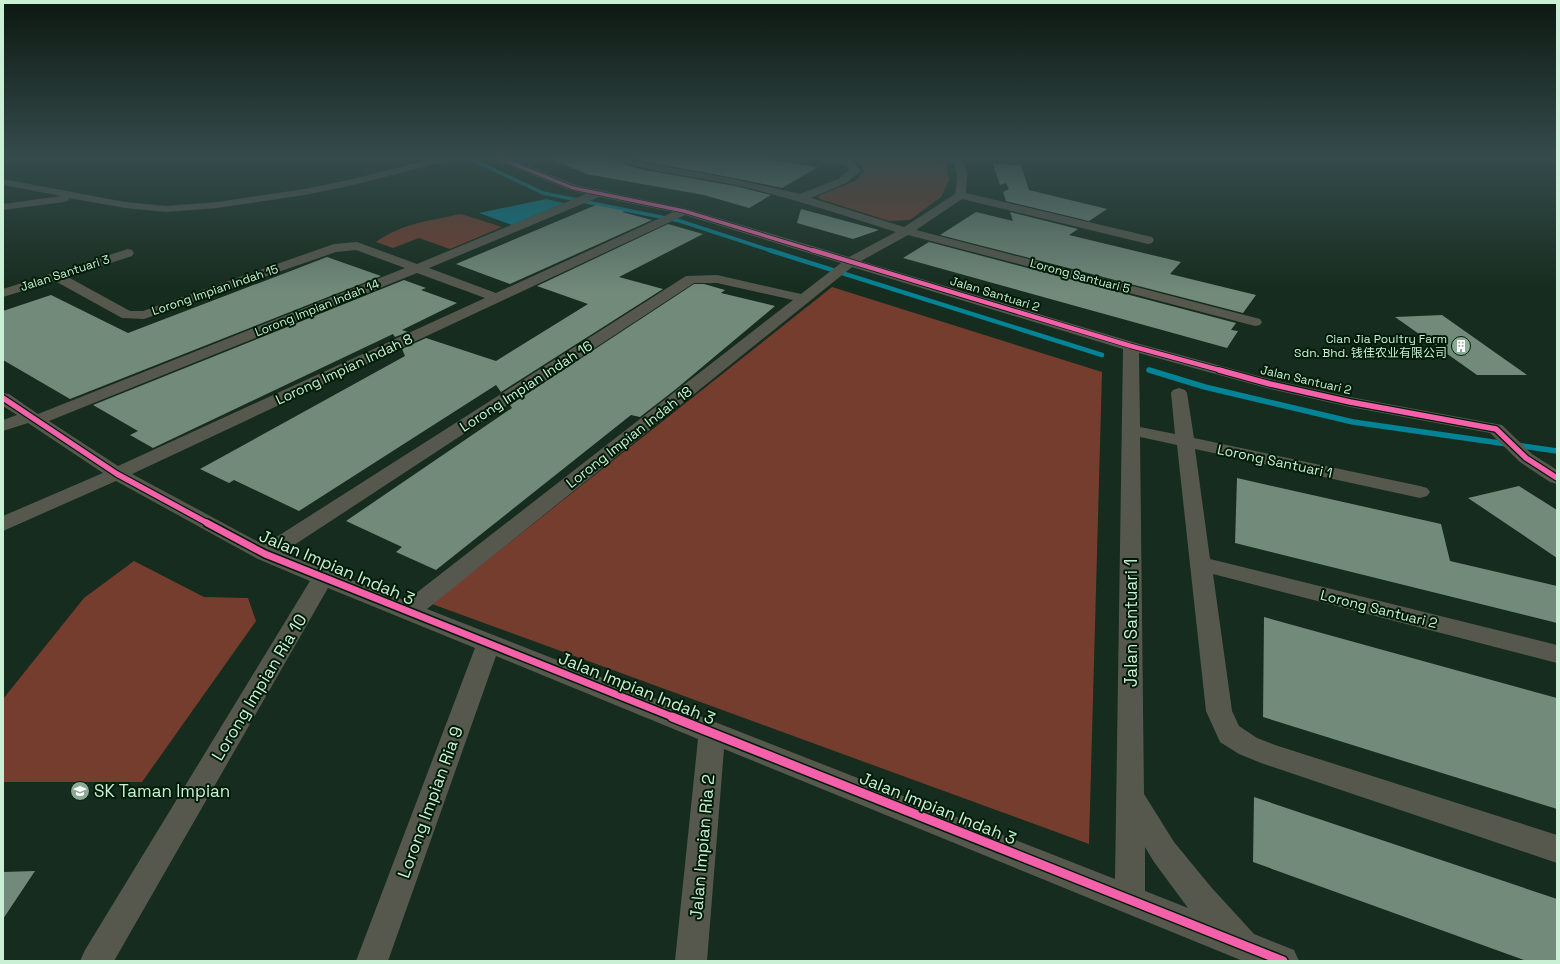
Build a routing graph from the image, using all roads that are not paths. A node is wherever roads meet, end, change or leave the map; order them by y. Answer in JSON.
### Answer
{"nodes":[{"id":1,"x":48,"y":201,"type":"edge"},
{"id":2,"x":101,"y":201,"type":"edge"},
{"id":3,"x":244,"y":201,"type":"edge"},
{"id":4,"x":579,"y":201,"type":"edge"},
{"id":5,"x":621,"y":201,"type":"edge"},
{"id":6,"x":811,"y":201,"type":"edge"},
{"id":7,"x":951,"y":201,"type":"edge"},
{"id":8,"x":985,"y":201,"type":"edge"},
{"id":9,"x":3,"y":207,"type":"edge"},
{"id":10,"x":680,"y":213,"type":"junction"},
{"id":11,"x":906,"y":231,"type":"junction"},
{"id":12,"x":1148,"y":240,"type":"dead end"},
{"id":13,"x":128,"y":253,"type":"dead end"},
{"id":14,"x":821,"y":253,"type":"junction"},
{"id":15,"x":865,"y":253,"type":"junction"},
{"id":16,"x":418,"y":268,"type":"junction"},
{"id":17,"x":841,"y":270,"type":"junction"},
{"id":18,"x":882,"y":272,"type":"junction"},
{"id":19,"x":57,"y":276,"type":"junction"},
{"id":20,"x":3,"y":293,"type":"edge"},
{"id":21,"x":497,"y":298,"type":"junction"},
{"id":22,"x":804,"y":298,"type":"junction"},
{"id":23,"x":1255,"y":322,"type":"dead end"},
{"id":24,"x":1131,"y":346,"type":"junction"},
{"id":25,"x":1179,"y":393,"type":"dead end"},
{"id":26,"x":3,"y":398,"type":"edge"},
{"id":27,"x":33,"y":418,"type":"junction"},
{"id":28,"x":3,"y":426,"type":"edge"},
{"id":29,"x":1131,"y":430,"type":"junction"},
{"id":30,"x":1185,"y":442,"type":"junction"},
{"id":31,"x":117,"y":474,"type":"junction"},
{"id":32,"x":1557,"y":478,"type":"edge"},
{"id":33,"x":1420,"y":492,"type":"dead end"},
{"id":34,"x":3,"y":524,"type":"edge"},
{"id":35,"x":265,"y":554,"type":"junction"},
{"id":36,"x":1201,"y":564,"type":"junction"},
{"id":37,"x":323,"y":578,"type":"junction"},
{"id":38,"x":408,"y":612,"type":"junction"},
{"id":39,"x":489,"y":643,"type":"junction"},
{"id":40,"x":1557,"y":654,"type":"edge"},
{"id":41,"x":712,"y":734,"type":"junction"},
{"id":42,"x":1130,"y":796,"type":"junction"},
{"id":43,"x":1557,"y":849,"type":"edge"},
{"id":44,"x":1130,"y":900,"type":"junction"},
{"id":45,"x":1247,"y":946,"type":"junction"},
{"id":46,"x":96,"y":961,"type":"edge"},
{"id":47,"x":372,"y":961,"type":"edge"},
{"id":48,"x":691,"y":961,"type":"edge"},
{"id":49,"x":1283,"y":961,"type":"edge"}],
"edges":[{"from":1,"to":9,"type":"street"},
{"from":2,"to":3,"type":"street"},
{"from":4,"to":16,"type":"street","name":"Lorong Impian Indah 14"},
{"from":5,"to":10,"type":"street","name":"Jalan Santuari 2"},
{"from":6,"to":11,"type":"street","name":"Lorong Santuari 5"},
{"from":7,"to":11,"type":"street","name":"Lorong Impian Indah 18"},
{"from":8,"to":12,"type":"street"},
{"from":10,"to":14,"type":"street","name":"Jalan Santuari 2"},
{"from":10,"to":21,"type":"street","name":"Lorong Impian Indah 8"},
{"from":11,"to":15,"type":"street","name":"Lorong Impian Indah 18"},
{"from":11,"to":23,"type":"street","name":"Lorong Santuari 5"},
{"from":13,"to":19,"type":"street","name":"Jalan Santuari 3"},
{"from":14,"to":15,"type":"street"},
{"from":14,"to":17,"type":"street","name":"Jalan Santuari 2"},
{"from":15,"to":17,"type":"street","name":"Lorong Impian Indah 18"},
{"from":15,"to":18,"type":"street"},
{"from":16,"to":19,"type":"street","name":"Lorong Impian Indah 15"},
{"from":16,"to":21,"type":"street"},
{"from":16,"to":27,"type":"street","name":"Lorong Impian Indah 14"},
{"from":17,"to":18,"type":"street","name":"Jalan Santuari 2"},
{"from":17,"to":22,"type":"street","name":"Lorong Impian Indah 18"},
{"from":18,"to":24,"type":"street","name":"Jalan Santuari 2"},
{"from":19,"to":20,"type":"street","name":"Jalan Santuari 3"},
{"from":21,"to":31,"type":"street","name":"Lorong Impian Indah 8"},
{"from":22,"to":35,"type":"street","name":"Lorong Impian Indah 16"},
{"from":22,"to":38,"type":"street","name":"Lorong Impian Indah 18"},
{"from":24,"to":29,"type":"street","name":"Jalan Santuari 1"},
{"from":24,"to":32,"type":"street","name":"Jalan Santuari 2"},
{"from":25,"to":30,"type":"street"},
{"from":26,"to":27,"type":"street","name":"Jalan Impian Indah 3"},
{"from":27,"to":28,"type":"street","name":"Lorong Impian Indah 14"},
{"from":27,"to":31,"type":"street","name":"Jalan Impian Indah 3"},
{"from":29,"to":30,"type":"street","name":"Lorong Santuari 1"},
{"from":29,"to":42,"type":"street","name":"Jalan Santuari 1"},
{"from":30,"to":33,"type":"street","name":"Lorong Santuari 1"},
{"from":30,"to":36,"type":"street"},
{"from":31,"to":34,"type":"street","name":"Lorong Impian Indah 8"},
{"from":31,"to":35,"type":"street","name":"Jalan Impian Indah 3"},
{"from":35,"to":37,"type":"street","name":"Jalan Impian Indah 3"},
{"from":36,"to":40,"type":"street","name":"Lorong Santuari 2"},
{"from":36,"to":43,"type":"street"},
{"from":37,"to":38,"type":"street","name":"Jalan Impian Indah 3"},
{"from":37,"to":46,"type":"street","name":"Lorong Impian Ria 10"},
{"from":38,"to":39,"type":"street","name":"Jalan Impian Indah 3"},
{"from":39,"to":41,"type":"street","name":"Jalan Impian Indah 3"},
{"from":39,"to":47,"type":"street","name":"Lorong Impian Ria 9"},
{"from":41,"to":44,"type":"street","name":"Jalan Impian Indah 3"},
{"from":41,"to":48,"type":"street","name":"Jalan Impian Ria 2"},
{"from":42,"to":44,"type":"street","name":"Jalan Santuari 1"},
{"from":42,"to":45,"type":"street"},
{"from":44,"to":45,"type":"street","name":"Jalan Impian Indah 3"},
{"from":45,"to":49,"type":"street","name":"Jalan Impian Indah 3"}]}
